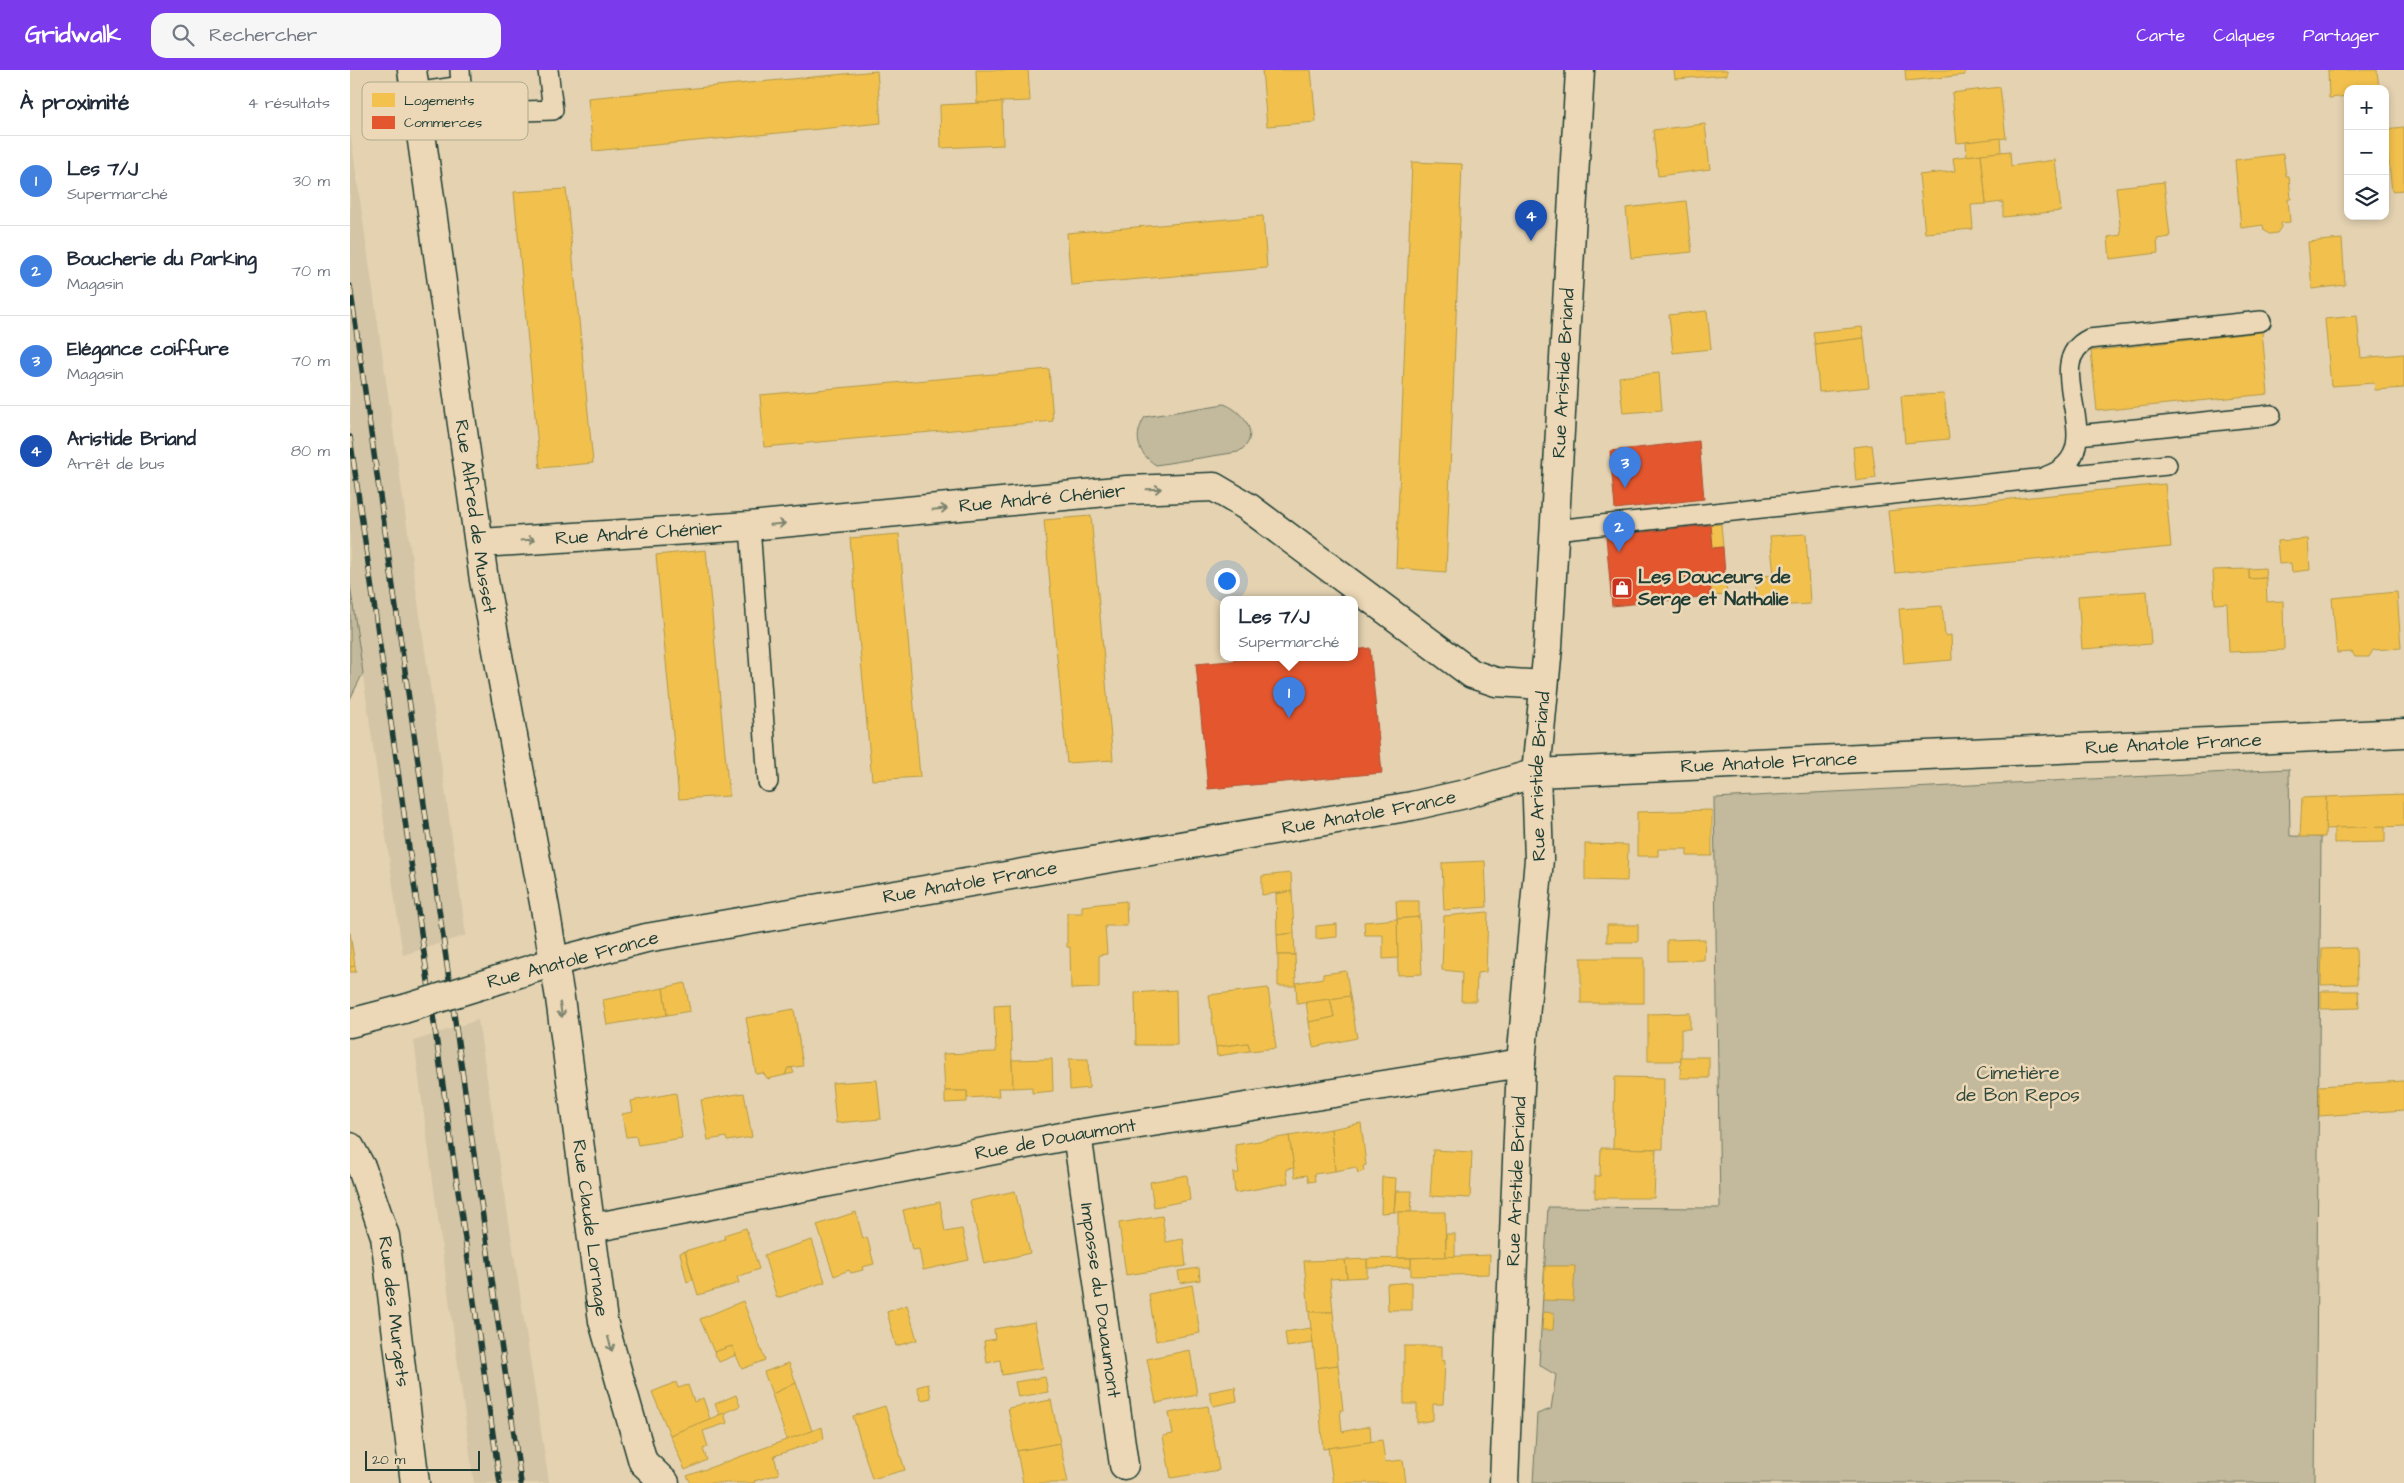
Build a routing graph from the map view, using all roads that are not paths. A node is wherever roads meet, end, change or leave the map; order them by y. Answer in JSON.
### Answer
{"nodes":[{"id":1,"x":548,"y":70,"type":"edge"},
{"id":2,"x":1580,"y":70,"type":"edge"},
{"id":3,"x":461,"y":78,"type":"edge"},
{"id":4,"x":414,"y":81,"type":"edge"},
{"id":5,"x":528,"y":111,"type":"edge"},
{"id":6,"x":422,"y":140,"type":"edge"},
{"id":7,"x":2261,"y":320,"type":"dead end"},
{"id":8,"x":2271,"y":415,"type":"dead end"},
{"id":9,"x":2078,"y":435,"type":"junction"},
{"id":10,"x":2167,"y":465,"type":"dead end"},
{"id":11,"x":2042,"y":478,"type":"junction"},
{"id":12,"x":750,"y":526,"type":"junction"},
{"id":13,"x":1554,"y":530,"type":"junction"},
{"id":14,"x":480,"y":543,"type":"junction"},
{"id":15,"x":1544,"y":686,"type":"junction"},
{"id":16,"x":2404,"y":733,"type":"edge"},
{"id":17,"x":1536,"y":773,"type":"junction"},
{"id":18,"x":768,"y":782,"type":"dead end"},
{"id":19,"x":554,"y":962,"type":"junction"},
{"id":20,"x":350,"y":1023,"type":"edge"},
{"id":21,"x":1522,"y":1063,"type":"junction"},
{"id":22,"x":1077,"y":1134,"type":"junction"},
{"id":23,"x":350,"y":1147,"type":"edge"},
{"id":24,"x":592,"y":1228,"type":"junction"},
{"id":25,"x":1124,"y":1465,"type":"dead end"},
{"id":26,"x":415,"y":1483,"type":"edge"},
{"id":27,"x":665,"y":1483,"type":"edge"},
{"id":28,"x":1504,"y":1483,"type":"edge"}],
"edges":[{"from":1,"to":5,"type":"lane"},
{"from":2,"to":13,"type":"street","name":"Rue Aristide Briand"},
{"from":3,"to":4,"type":"lane"},
{"from":6,"to":14,"type":"street","name":"Rue Alfred de Musset"},
{"from":7,"to":9,"type":"lane"},
{"from":8,"to":9,"type":"lane"},
{"from":9,"to":11,"type":"lane"},
{"from":10,"to":11,"type":"lane"},
{"from":11,"to":13,"type":"lane"},
{"from":14,"to":12,"type":"street","name":"Rue André Chénier","one_way":true},
{"from":12,"to":15,"type":"street","name":"Rue André Chénier","one_way":true},
{"from":12,"to":18,"type":"lane"},
{"from":13,"to":15,"type":"street","name":"Rue Aristide Briand"},
{"from":14,"to":19,"type":"street","name":"Rue Alfred de Musset"},
{"from":15,"to":17,"type":"street","name":"Rue Aristide Briand"},
{"from":16,"to":17,"type":"street","name":"Rue Anatole France"},
{"from":17,"to":19,"type":"street","name":"Rue Anatole France"},
{"from":17,"to":21,"type":"street","name":"Rue Aristide Briand"},
{"from":19,"to":20,"type":"street","name":"Rue Anatole France","bridge":true},
{"from":19,"to":24,"type":"street","name":"Rue Claude Lornage","one_way":true},
{"from":21,"to":22,"type":"street","name":"Rue de Douaumont"},
{"from":21,"to":28,"type":"street","name":"Rue Aristide Briand"},
{"from":22,"to":24,"type":"street","name":"Rue de Douaumont"},
{"from":22,"to":25,"type":"street","name":"Impasse du Douaumont"},
{"from":23,"to":26,"type":"street","name":"Rue des Murgets"},
{"from":24,"to":27,"type":"street","name":"Rue Claude Lornage","one_way":true}]}
